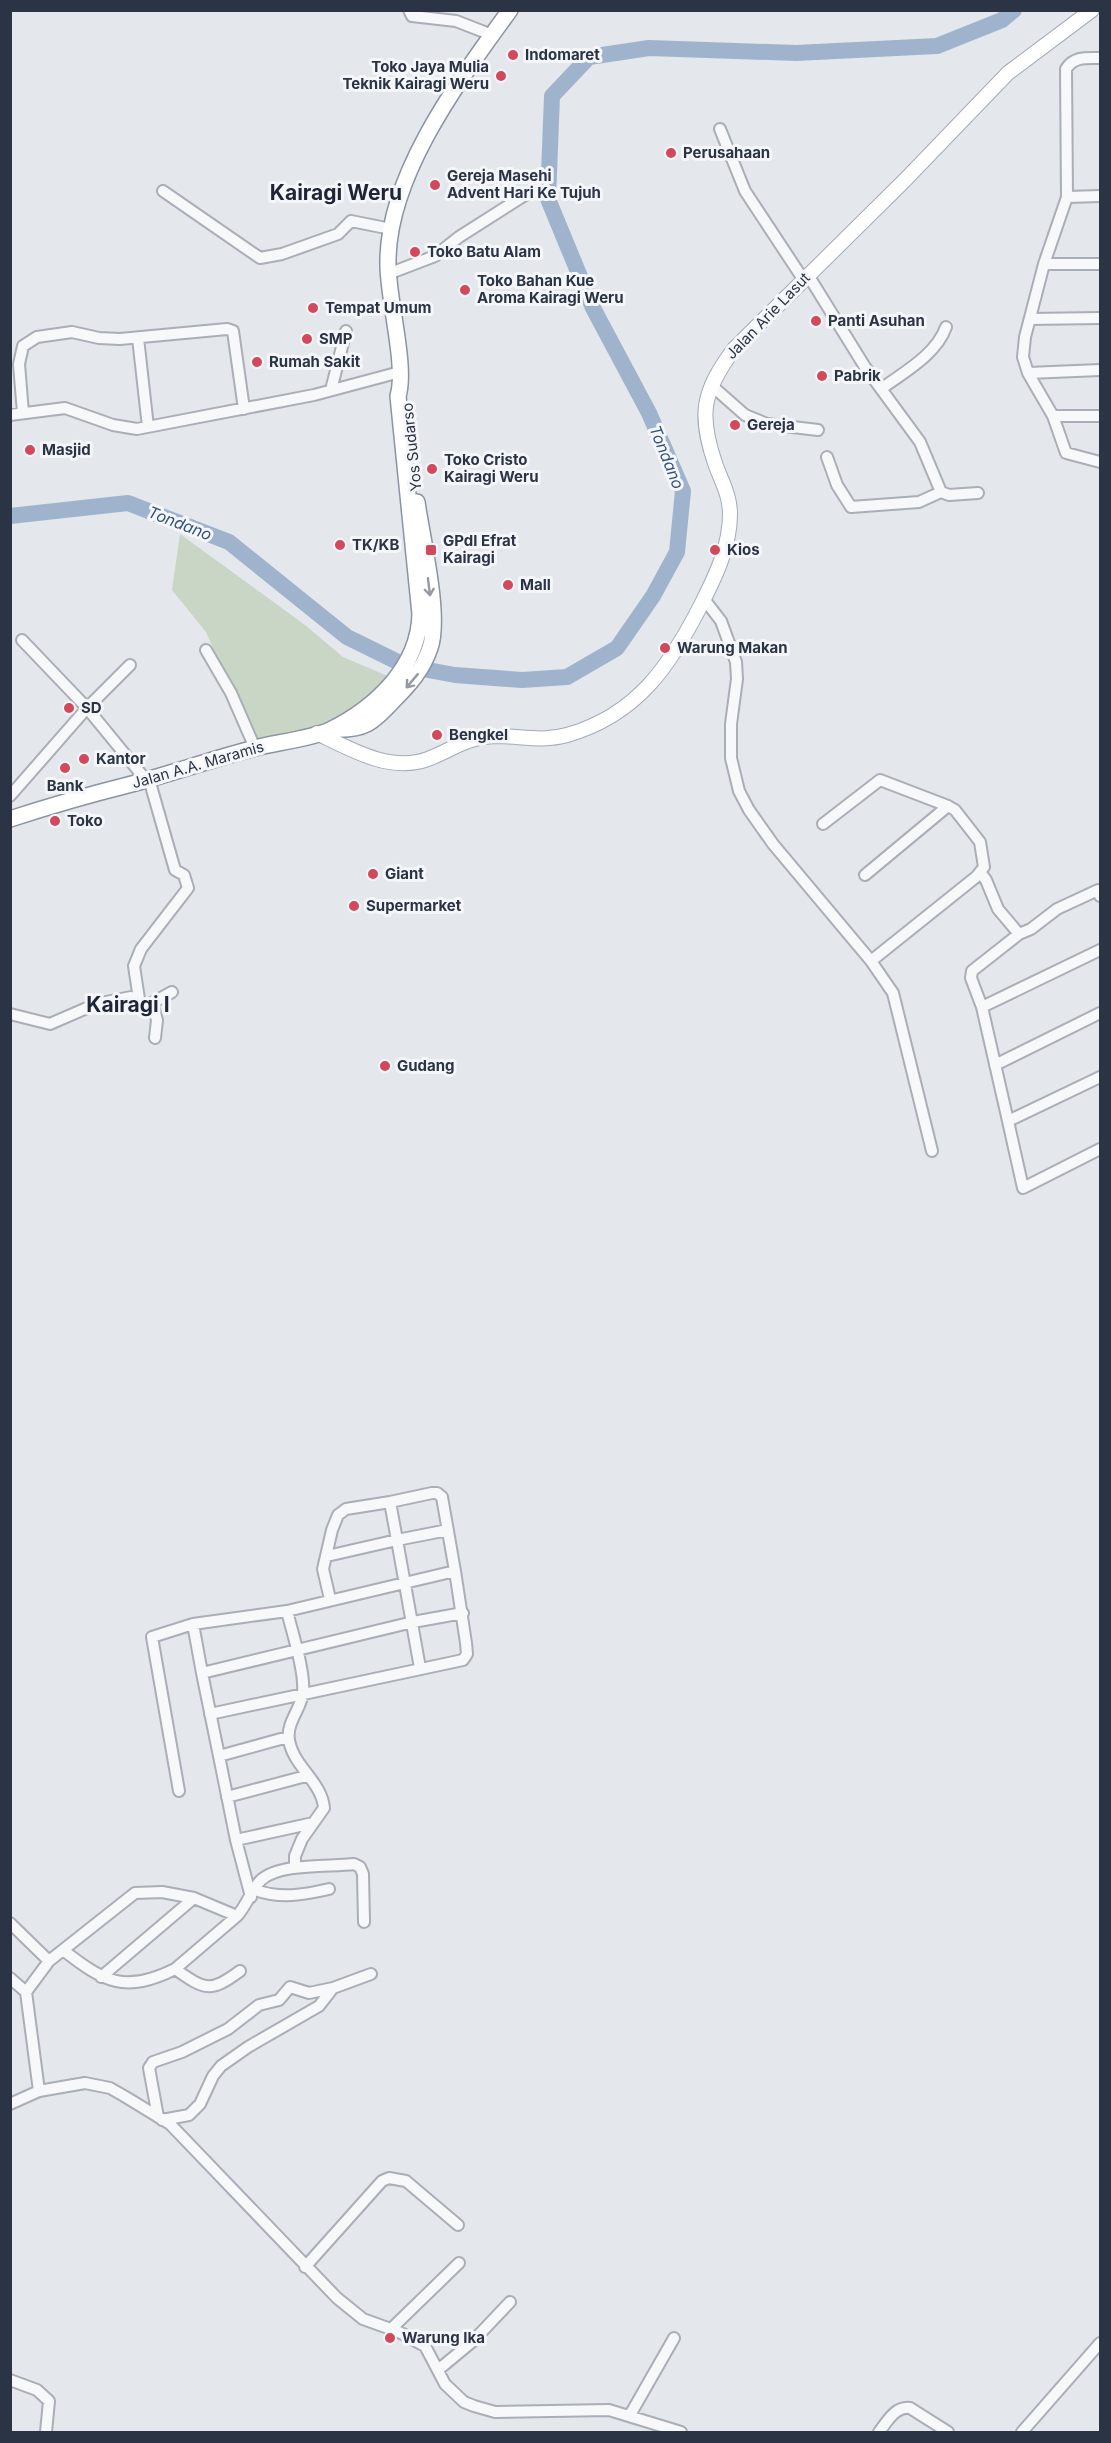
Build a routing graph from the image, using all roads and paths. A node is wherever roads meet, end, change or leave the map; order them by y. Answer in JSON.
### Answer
{"nodes":[{"id":1,"x":409,"y":10,"type":"edge"},
{"id":2,"x":510,"y":10,"type":"edge"},
{"id":3,"x":1092,"y":10,"type":"edge"},
{"id":4,"x":431,"y":14,"type":"edge"},
{"id":5,"x":492,"y":35,"type":"junction"},
{"id":6,"x":1101,"y":58,"type":"edge"},
{"id":7,"x":720,"y":129,"type":"dead end"},
{"id":8,"x":163,"y":191,"type":"dead end"},
{"id":9,"x":528,"y":194,"type":"dead end"},
{"id":10,"x":1101,"y":196,"type":"edge"},
{"id":11,"x":1067,"y":197,"type":"junction"},
{"id":12,"x":391,"y":229,"type":"junction"},
{"id":13,"x":1044,"y":264,"type":"junction"},
{"id":14,"x":1101,"y":264,"type":"edge"},
{"id":15,"x":388,"y":274,"type":"junction"},
{"id":16,"x":805,"y":277,"type":"junction"},
{"id":17,"x":1101,"y":318,"type":"edge"},
{"id":18,"x":1030,"y":319,"type":"junction"},
{"id":19,"x":946,"y":327,"type":"dead end"},
{"id":20,"x":346,"y":331,"type":"dead end"},
{"id":21,"x":138,"y":338,"type":"junction"},
{"id":22,"x":1101,"y":370,"type":"edge"},
{"id":23,"x":1028,"y":373,"type":"junction"},
{"id":24,"x":401,"y":378,"type":"junction"},
{"id":25,"x":711,"y":385,"type":"junction"},
{"id":26,"x":880,"y":389,"type":"junction"},
{"id":27,"x":332,"y":390,"type":"junction"},
{"id":28,"x":244,"y":408,"type":"junction"},
{"id":29,"x":23,"y":413,"type":"junction"},
{"id":30,"x":10,"y":415,"type":"edge"},
{"id":31,"x":1053,"y":416,"type":"junction"},
{"id":32,"x":1101,"y":416,"type":"edge"},
{"id":33,"x":148,"y":427,"type":"junction"},
{"id":34,"x":818,"y":430,"type":"dead end"},
{"id":35,"x":827,"y":457,"type":"dead end"},
{"id":36,"x":1101,"y":462,"type":"edge"},
{"id":37,"x":941,"y":492,"type":"junction"},
{"id":38,"x":978,"y":493,"type":"dead end"},
{"id":39,"x":704,"y":599,"type":"junction"},
{"id":40,"x":22,"y":640,"type":"dead end"},
{"id":41,"x":206,"y":650,"type":"dead end"},
{"id":42,"x":130,"y":665,"type":"dead end"},
{"id":43,"x":379,"y":706,"type":"junction"},
{"id":44,"x":87,"y":708,"type":"junction"},
{"id":45,"x":324,"y":731,"type":"junction"},
{"id":46,"x":255,"y":748,"type":"junction"},
{"id":47,"x":147,"y":779,"type":"junction"},
{"id":48,"x":10,"y":796,"type":"edge"},
{"id":49,"x":948,"y":806,"type":"junction"},
{"id":50,"x":10,"y":819,"type":"edge"},
{"id":51,"x":823,"y":825,"type":"dead end"},
{"id":52,"x":980,"y":872,"type":"junction"},
{"id":53,"x":865,"y":875,"type":"dead end"},
{"id":54,"x":1101,"y":896,"type":"edge"},
{"id":55,"x":1019,"y":934,"type":"junction"},
{"id":56,"x":1101,"y":950,"type":"edge"},
{"id":57,"x":871,"y":961,"type":"junction"},
{"id":58,"x":172,"y":992,"type":"dead end"},
{"id":59,"x":139,"y":999,"type":"junction"},
{"id":60,"x":152,"y":1003,"type":"junction"},
{"id":61,"x":982,"y":1008,"type":"junction"},
{"id":62,"x":1101,"y":1013,"type":"edge"},
{"id":63,"x":10,"y":1014,"type":"edge"},
{"id":64,"x":155,"y":1038,"type":"dead end"},
{"id":65,"x":995,"y":1065,"type":"junction"},
{"id":66,"x":1101,"y":1077,"type":"edge"},
{"id":67,"x":1008,"y":1121,"type":"junction"},
{"id":68,"x":1101,"y":1149,"type":"edge"},
{"id":69,"x":932,"y":1151,"type":"dead end"},
{"id":70,"x":390,"y":1502,"type":"junction"},
{"id":71,"x":448,"y":1530,"type":"junction"},
{"id":72,"x":397,"y":1540,"type":"junction"},
{"id":73,"x":327,"y":1556,"type":"junction"},
{"id":74,"x":455,"y":1570,"type":"junction"},
{"id":75,"x":405,"y":1581,"type":"junction"},
{"id":76,"x":330,"y":1599,"type":"junction"},
{"id":77,"x":287,"y":1611,"type":"junction"},
{"id":78,"x":463,"y":1613,"type":"junction"},
{"id":79,"x":413,"y":1622,"type":"junction"},
{"id":80,"x":193,"y":1624,"type":"junction"},
{"id":81,"x":297,"y":1650,"type":"junction"},
{"id":82,"x":420,"y":1668,"type":"junction"},
{"id":83,"x":202,"y":1673,"type":"junction"},
{"id":84,"x":303,"y":1693,"type":"junction"},
{"id":85,"x":210,"y":1714,"type":"junction"},
{"id":86,"x":288,"y":1737,"type":"junction"},
{"id":87,"x":219,"y":1756,"type":"junction"},
{"id":88,"x":306,"y":1776,"type":"junction"},
{"id":89,"x":179,"y":1791,"type":"dead end"},
{"id":90,"x":227,"y":1797,"type":"junction"},
{"id":91,"x":313,"y":1823,"type":"junction"},
{"id":92,"x":236,"y":1840,"type":"junction"},
{"id":93,"x":295,"y":1868,"type":"junction"},
{"id":94,"x":329,"y":1889,"type":"dead end"},
{"id":95,"x":253,"y":1894,"type":"junction"},
{"id":96,"x":194,"y":1898,"type":"junction"},
{"id":97,"x":237,"y":1916,"type":"junction"},
{"id":98,"x":364,"y":1922,"type":"dead end"},
{"id":99,"x":10,"y":1923,"type":"edge"},
{"id":100,"x":63,"y":1950,"type":"junction"},
{"id":101,"x":49,"y":1961,"type":"junction"},
{"id":102,"x":175,"y":1969,"type":"junction"},
{"id":103,"x":240,"y":1971,"type":"dead end"},
{"id":104,"x":371,"y":1974,"type":"dead end"},
{"id":105,"x":101,"y":1977,"type":"junction"},
{"id":106,"x":10,"y":1978,"type":"edge"},
{"id":107,"x":333,"y":1988,"type":"junction"},
{"id":108,"x":26,"y":1992,"type":"junction"},
{"id":109,"x":39,"y":2091,"type":"junction"},
{"id":110,"x":10,"y":2104,"type":"edge"},
{"id":111,"x":160,"y":2118,"type":"junction"},
{"id":112,"x":458,"y":2225,"type":"dead end"},
{"id":113,"x":459,"y":2263,"type":"dead end"},
{"id":114,"x":305,"y":2267,"type":"junction"},
{"id":115,"x":510,"y":2302,"type":"dead end"},
{"id":116,"x":391,"y":2329,"type":"junction"},
{"id":117,"x":674,"y":2337,"type":"dead end"},
{"id":118,"x":1101,"y":2343,"type":"edge"},
{"id":119,"x":438,"y":2370,"type":"junction"},
{"id":120,"x":10,"y":2380,"type":"edge"},
{"id":121,"x":630,"y":2415,"type":"junction"},
{"id":122,"x":46,"y":2433,"type":"edge"},
{"id":123,"x":681,"y":2433,"type":"edge"},
{"id":124,"x":879,"y":2433,"type":"edge"},
{"id":125,"x":948,"y":2433,"type":"edge"},
{"id":126,"x":1022,"y":2433,"type":"edge"}],
"edges":[{"from":1,"to":4,"type":"street"},
{"from":2,"to":5,"type":"highway"},
{"from":3,"to":16,"type":"main road","name":"Jalan Arie Lasut"},
{"from":4,"to":5,"type":"street"},
{"from":5,"to":12,"type":"highway"},
{"from":6,"to":11,"type":"street"},
{"from":7,"to":16,"type":"street"},
{"from":8,"to":12,"type":"street"},
{"from":9,"to":15,"type":"street"},
{"from":10,"to":11,"type":"street"},
{"from":11,"to":13,"type":"street"},
{"from":12,"to":15,"type":"highway"},
{"from":13,"to":14,"type":"street"},
{"from":13,"to":18,"type":"street"},
{"from":15,"to":24,"type":"highway"},
{"from":16,"to":25,"type":"main road","name":"Jalan Arie Lasut"},
{"from":16,"to":26,"type":"street"},
{"from":17,"to":18,"type":"street"},
{"from":18,"to":23,"type":"street"},
{"from":19,"to":26,"type":"street"},
{"from":20,"to":27,"type":"street"},
{"from":21,"to":28,"type":"street"},
{"from":21,"to":29,"type":"street"},
{"from":21,"to":33,"type":"street"},
{"from":22,"to":23,"type":"street"},
{"from":23,"to":31,"type":"street"},
{"from":24,"to":27,"type":"street"},
{"from":24,"to":43,"type":"highway","name":"Yos Sudarso"},
{"from":24,"to":43,"type":"highway","name":"Yos Sudarso","one_way":true},
{"from":25,"to":34,"type":"street"},
{"from":25,"to":39,"type":"main road","name":"Jalan Arie Lasut"},
{"from":26,"to":37,"type":"street"},
{"from":27,"to":28,"type":"street"},
{"from":28,"to":33,"type":"street"},
{"from":29,"to":30,"type":"street"},
{"from":29,"to":33,"type":"street"},
{"from":31,"to":32,"type":"street"},
{"from":31,"to":36,"type":"street"},
{"from":35,"to":37,"type":"street"},
{"from":37,"to":38,"type":"street"},
{"from":39,"to":45,"type":"main road","name":"Jalan Arie Lasut"},
{"from":39,"to":57,"type":"street"},
{"from":40,"to":44,"type":"street"},
{"from":41,"to":46,"type":"street"},
{"from":42,"to":44,"type":"street"},
{"from":43,"to":45,"type":"highway","name":"Yos Sudarso"},
{"from":44,"to":47,"type":"street"},
{"from":44,"to":48,"type":"street"},
{"from":45,"to":46,"type":"highway","name":"Jalan A.A. Maramis"},
{"from":46,"to":47,"type":"highway","name":"Jalan A.A. Maramis"},
{"from":47,"to":50,"type":"highway","name":"Jalan A.A. Maramis"},
{"from":47,"to":59,"type":"street"},
{"from":49,"to":51,"type":"street"},
{"from":49,"to":52,"type":"street"},
{"from":49,"to":53,"type":"street"},
{"from":52,"to":55,"type":"street"},
{"from":52,"to":57,"type":"street"},
{"from":54,"to":55,"type":"street"},
{"from":55,"to":61,"type":"street"},
{"from":56,"to":61,"type":"street"},
{"from":57,"to":69,"type":"street"},
{"from":58,"to":60,"type":"street"},
{"from":59,"to":60,"type":"street"},
{"from":59,"to":63,"type":"street"},
{"from":60,"to":64,"type":"street"},
{"from":61,"to":65,"type":"street"},
{"from":62,"to":65,"type":"street"},
{"from":65,"to":67,"type":"street"},
{"from":66,"to":67,"type":"street"},
{"from":67,"to":68,"type":"street"},
{"from":70,"to":71,"type":"street"},
{"from":70,"to":72,"type":"street"},
{"from":70,"to":73,"type":"street"},
{"from":71,"to":72,"type":"street"},
{"from":71,"to":74,"type":"street"},
{"from":72,"to":73,"type":"street"},
{"from":72,"to":75,"type":"street"},
{"from":73,"to":76,"type":"street"},
{"from":74,"to":75,"type":"street"},
{"from":74,"to":78,"type":"street"},
{"from":75,"to":76,"type":"street"},
{"from":75,"to":79,"type":"street"},
{"from":76,"to":77,"type":"street"},
{"from":77,"to":80,"type":"street"},
{"from":77,"to":81,"type":"street"},
{"from":78,"to":79,"type":"street"},
{"from":78,"to":82,"type":"street"},
{"from":79,"to":81,"type":"street"},
{"from":79,"to":82,"type":"street"},
{"from":80,"to":83,"type":"street"},
{"from":80,"to":89,"type":"street"},
{"from":81,"to":83,"type":"street"},
{"from":81,"to":84,"type":"street"},
{"from":82,"to":84,"type":"street"},
{"from":83,"to":85,"type":"street"},
{"from":84,"to":85,"type":"street"},
{"from":84,"to":86,"type":"street"},
{"from":85,"to":87,"type":"street"},
{"from":86,"to":87,"type":"street"},
{"from":86,"to":88,"type":"street"},
{"from":87,"to":90,"type":"street"},
{"from":88,"to":90,"type":"street"},
{"from":88,"to":91,"type":"street"},
{"from":90,"to":92,"type":"street"},
{"from":91,"to":92,"type":"street"},
{"from":91,"to":93,"type":"street"},
{"from":92,"to":95,"type":"street"},
{"from":93,"to":95,"type":"street"},
{"from":93,"to":98,"type":"street"},
{"from":94,"to":95,"type":"street"},
{"from":95,"to":97,"type":"street"},
{"from":96,"to":97,"type":"street"},
{"from":96,"to":100,"type":"street"},
{"from":96,"to":105,"type":"street"},
{"from":97,"to":102,"type":"street"},
{"from":99,"to":101,"type":"street"},
{"from":100,"to":101,"type":"street"},
{"from":100,"to":105,"type":"street"},
{"from":101,"to":108,"type":"street"},
{"from":102,"to":103,"type":"street"},
{"from":102,"to":105,"type":"street"},
{"from":104,"to":107,"type":"street"},
{"from":106,"to":108,"type":"street"},
{"from":107,"to":111,"type":"street"},
{"from":107,"to":111,"type":"street"},
{"from":108,"to":109,"type":"street"},
{"from":109,"to":110,"type":"street"},
{"from":109,"to":111,"type":"street"},
{"from":111,"to":114,"type":"street"},
{"from":112,"to":114,"type":"street"},
{"from":113,"to":116,"type":"street"},
{"from":114,"to":116,"type":"street"},
{"from":115,"to":119,"type":"street"},
{"from":116,"to":119,"type":"street"},
{"from":117,"to":121,"type":"street"},
{"from":118,"to":126,"type":"street"},
{"from":119,"to":121,"type":"street"},
{"from":120,"to":122,"type":"street"},
{"from":121,"to":123,"type":"street"},
{"from":124,"to":125,"type":"street"}]}
